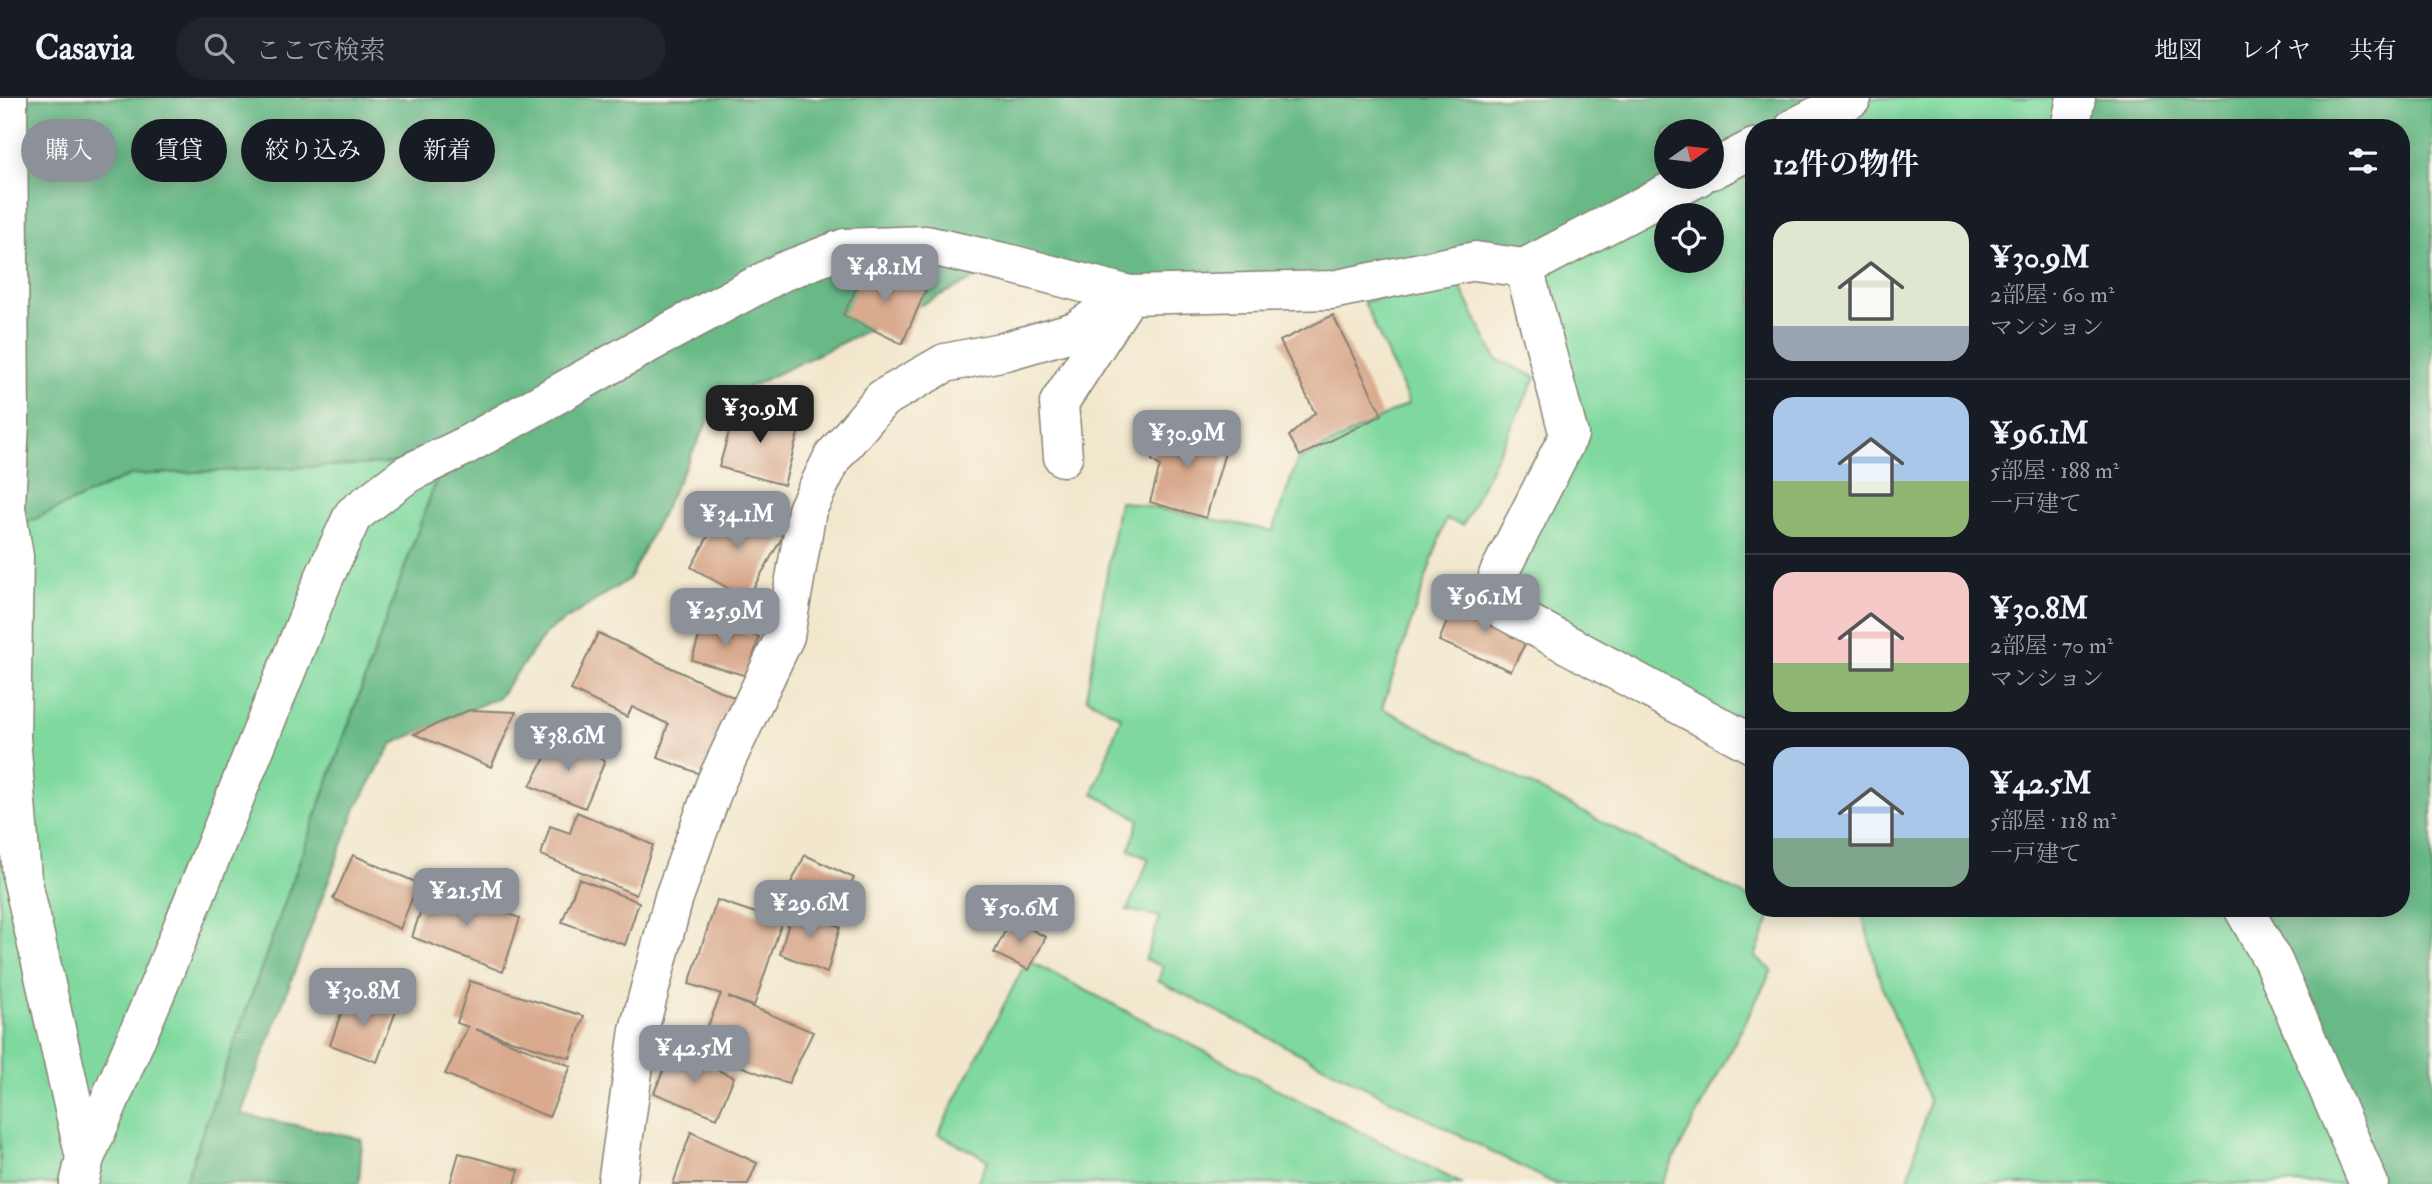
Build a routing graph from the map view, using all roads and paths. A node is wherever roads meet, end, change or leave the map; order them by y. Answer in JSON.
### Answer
{"nodes":[{"id":1,"x":8,"y":98,"type":"edge"},
{"id":2,"x":1852,"y":98,"type":"edge"},
{"id":3,"x":2076,"y":98,"type":"edge"},
{"id":4,"x":1811,"y":119,"type":"edge"},
{"id":5,"x":2072,"y":119,"type":"edge"},
{"id":6,"x":1745,"y":153,"type":"edge"},
{"id":7,"x":1724,"y":164,"type":"edge"},
{"id":8,"x":1675,"y":189,"type":"edge"},
{"id":9,"x":1524,"y":268,"type":"junction"},
{"id":10,"x":1129,"y":295,"type":"junction"},
{"id":11,"x":1063,"y":457,"type":"dead end"},
{"id":12,"x":1745,"y":740,"type":"edge"},
{"id":13,"x":2248,"y":917,"type":"edge"},
{"id":14,"x":82,"y":1171,"type":"edge"},
{"id":15,"x":617,"y":1184,"type":"edge"},
{"id":16,"x":2369,"y":1184,"type":"edge"}],
"edges":[{"from":1,"to":14,"type":"street"},
{"from":2,"to":4,"type":"street"},
{"from":3,"to":5,"type":"street"},
{"from":6,"to":7,"type":"street"},
{"from":8,"to":9,"type":"street"},
{"from":9,"to":10,"type":"street"},
{"from":9,"to":12,"type":"street"},
{"from":10,"to":11,"type":"street"},
{"from":10,"to":14,"type":"street"},
{"from":10,"to":15,"type":"street"},
{"from":13,"to":16,"type":"street"}]}
